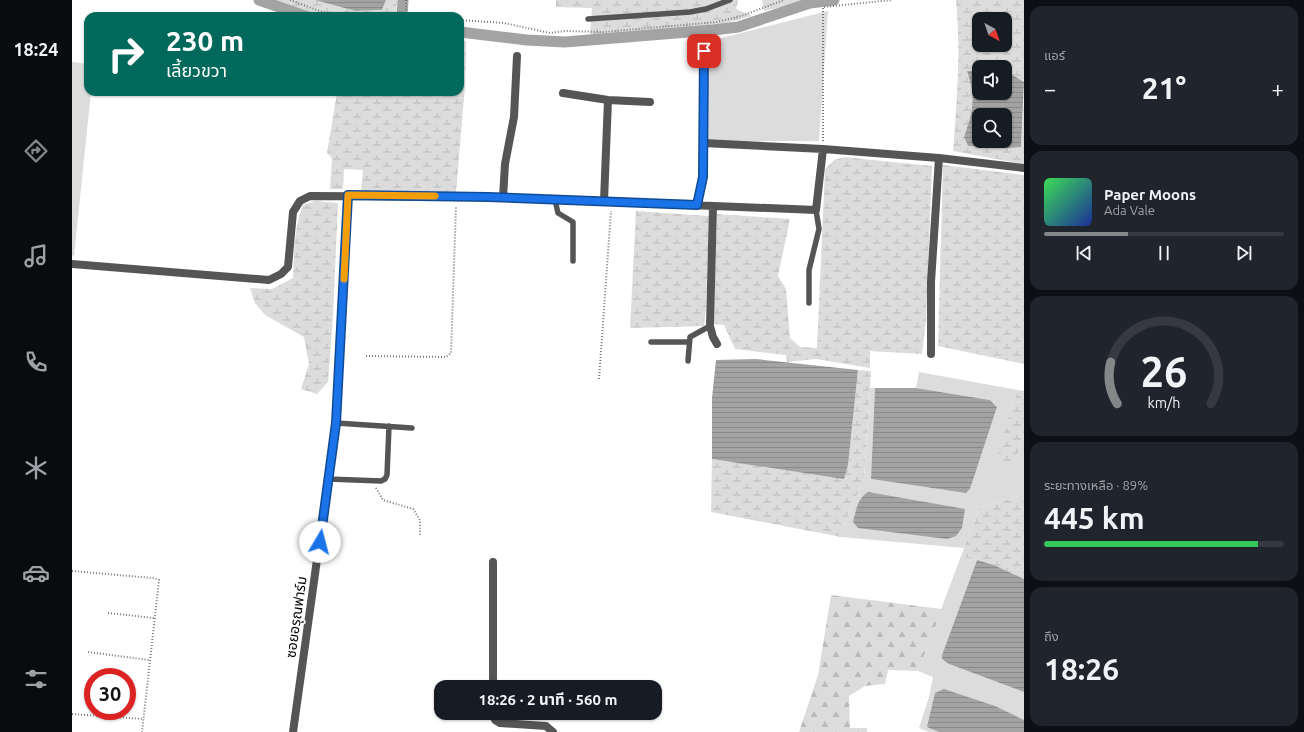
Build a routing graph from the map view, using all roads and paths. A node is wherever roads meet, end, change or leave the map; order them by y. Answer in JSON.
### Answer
{"nodes":[{"id":1,"x":290,"y":0,"type":"edge"},
{"id":2,"x":406,"y":0,"type":"edge"},
{"id":3,"x":730,"y":0,"type":"edge"},
{"id":4,"x":892,"y":0,"type":"edge"},
{"id":5,"x":322,"y":12,"type":"edge"},
{"id":6,"x":405,"y":12,"type":"edge"},
{"id":7,"x":588,"y":19,"type":"dead end"},
{"id":8,"x":704,"y":51,"type":"dead end"},
{"id":9,"x":517,"y":56,"type":"dead end"},
{"id":10,"x":563,"y":94,"type":"dead end"},
{"id":11,"x":608,"y":100,"type":"junction"},
{"id":12,"x":650,"y":102,"type":"dead end"},
{"id":13,"x":703,"y":143,"type":"junction"},
{"id":14,"x":823,"y":148,"type":"junction"},
{"id":15,"x":939,"y":158,"type":"junction"},
{"id":16,"x":1024,"y":168,"type":"edge"},
{"id":17,"x":348,"y":195,"type":"junction"},
{"id":18,"x":456,"y":197,"type":"junction"},
{"id":19,"x":503,"y":198,"type":"junction"},
{"id":20,"x":555,"y":200,"type":"junction"},
{"id":21,"x":608,"y":202,"type":"junction"},
{"id":22,"x":697,"y":205,"type":"junction"},
{"id":23,"x":713,"y":206,"type":"junction"},
{"id":24,"x":816,"y":210,"type":"junction"},
{"id":25,"x":573,"y":261,"type":"dead end"},
{"id":26,"x":72,"y":264,"type":"edge"},
{"id":27,"x":809,"y":303,"type":"dead end"},
{"id":28,"x":710,"y":326,"type":"junction"},
{"id":29,"x":651,"y":342,"type":"dead end"},
{"id":30,"x":688,"y":342,"type":"junction"},
{"id":31,"x":717,"y":344,"type":"dead end"},
{"id":32,"x":931,"y":354,"type":"dead end"},
{"id":33,"x":366,"y":356,"type":"dead end"},
{"id":34,"x":688,"y":361,"type":"dead end"},
{"id":35,"x":599,"y":379,"type":"dead end"},
{"id":36,"x":336,"y":423,"type":"junction"},
{"id":37,"x":389,"y":426,"type":"junction"},
{"id":38,"x":412,"y":428,"type":"dead end"},
{"id":39,"x":328,"y":479,"type":"junction"},
{"id":40,"x":376,"y":481,"type":"junction"},
{"id":41,"x":420,"y":534,"type":"dead end"},
{"id":42,"x":493,"y":562,"type":"dead end"},
{"id":43,"x":72,"y":571,"type":"edge"},
{"id":44,"x":108,"y":613,"type":"dead end"},
{"id":45,"x":154,"y":618,"type":"junction"},
{"id":46,"x":88,"y":652,"type":"dead end"},
{"id":47,"x":149,"y":660,"type":"junction"},
{"id":48,"x":493,"y":680,"type":"edge"},
{"id":49,"x":72,"y":714,"type":"edge"},
{"id":50,"x":144,"y":718,"type":"junction"},
{"id":51,"x":495,"y":720,"type":"edge"},
{"id":52,"x":142,"y":732,"type":"edge"},
{"id":53,"x":293,"y":732,"type":"edge"},
{"id":54,"x":553,"y":732,"type":"edge"}],
"edges":[{"from":1,"to":5,"type":"path"},
{"from":2,"to":6,"type":"path"},
{"from":3,"to":7,"type":"lane"},
{"from":4,"to":14,"type":"path"},
{"from":8,"to":13,"type":"street"},
{"from":9,"to":19,"type":"street"},
{"from":10,"to":11,"type":"street"},
{"from":11,"to":12,"type":"street"},
{"from":11,"to":21,"type":"street"},
{"from":13,"to":14,"type":"street"},
{"from":13,"to":22,"type":"street"},
{"from":14,"to":15,"type":"street"},
{"from":14,"to":24,"type":"street"},
{"from":15,"to":16,"type":"street"},
{"from":15,"to":32,"type":"street"},
{"from":17,"to":18,"type":"street"},
{"from":17,"to":26,"type":"street"},
{"from":17,"to":36,"type":"street","name":"ซอยอรุณฟาร์ม"},
{"from":18,"to":19,"type":"street"},
{"from":18,"to":33,"type":"path"},
{"from":19,"to":20,"type":"street"},
{"from":20,"to":21,"type":"street"},
{"from":20,"to":25,"type":"lane"},
{"from":21,"to":22,"type":"street"},
{"from":21,"to":35,"type":"path"},
{"from":22,"to":23,"type":"street"},
{"from":23,"to":24,"type":"street"},
{"from":23,"to":28,"type":"street"},
{"from":24,"to":27,"type":"lane"},
{"from":28,"to":30,"type":"lane"},
{"from":28,"to":31,"type":"street"},
{"from":29,"to":30,"type":"lane"},
{"from":30,"to":34,"type":"lane"},
{"from":36,"to":37,"type":"lane"},
{"from":36,"to":39,"type":"street","name":"ซอยอรุณฟาร์ม"},
{"from":37,"to":38,"type":"lane"},
{"from":37,"to":40,"type":"lane"},
{"from":39,"to":40,"type":"lane"},
{"from":39,"to":53,"type":"street","name":"ซอยอรุณฟาร์ม"},
{"from":40,"to":41,"type":"path"},
{"from":42,"to":48,"type":"street"},
{"from":43,"to":45,"type":"path"},
{"from":44,"to":45,"type":"path"},
{"from":45,"to":47,"type":"path"},
{"from":46,"to":47,"type":"path"},
{"from":47,"to":50,"type":"path"},
{"from":49,"to":50,"type":"path"},
{"from":50,"to":52,"type":"path"},
{"from":51,"to":54,"type":"street"}]}
